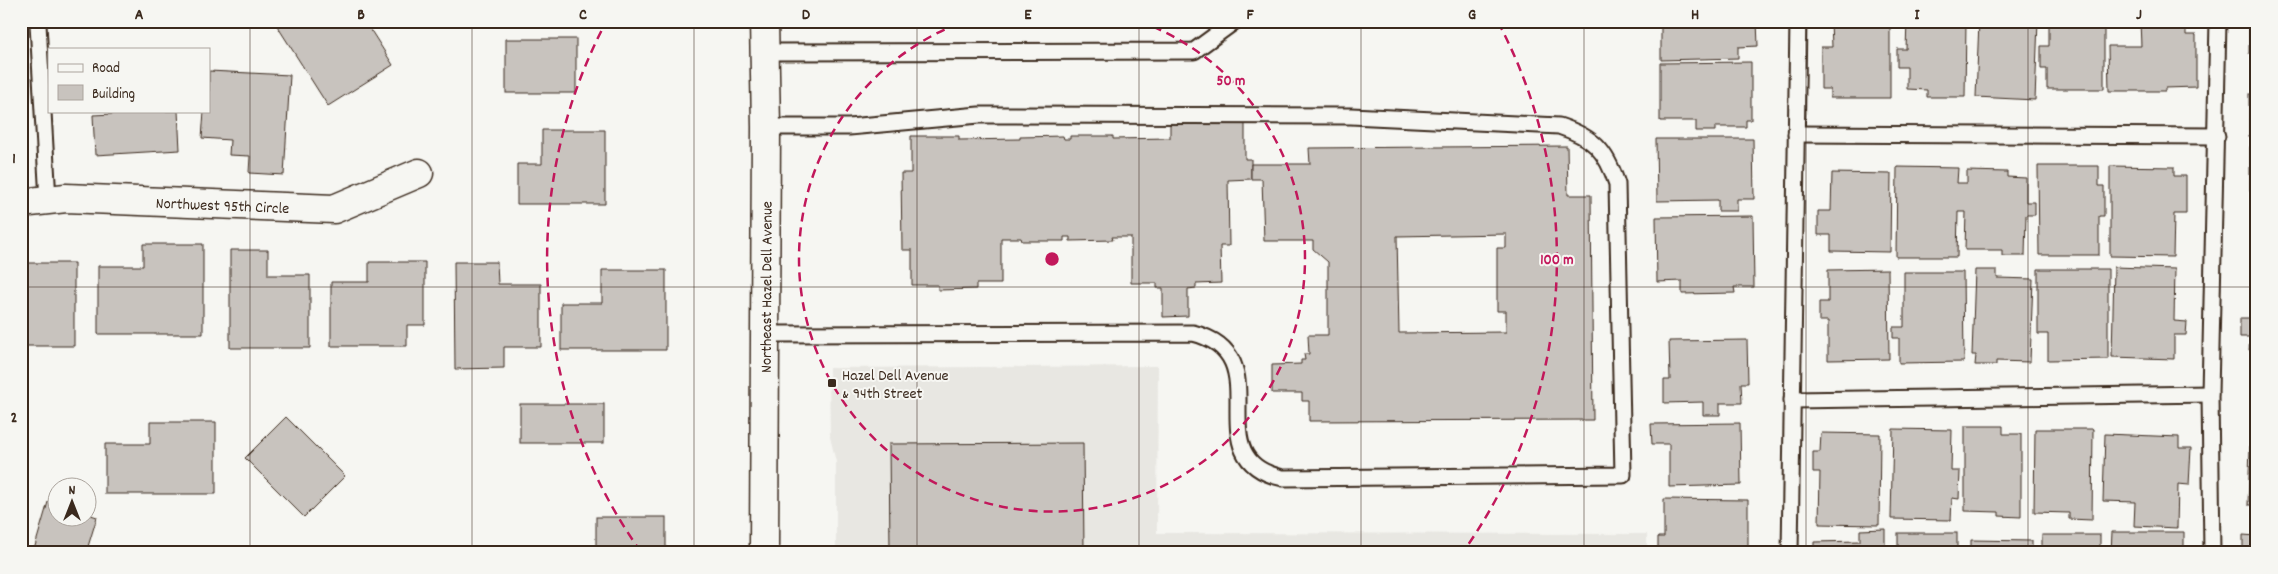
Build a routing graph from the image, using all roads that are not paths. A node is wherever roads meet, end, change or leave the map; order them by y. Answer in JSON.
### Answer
{"nodes":[{"id":1,"x":764,"y":21,"type":"edge"},
{"id":2,"x":1235,"y":21,"type":"edge"},
{"id":3,"x":1798,"y":21,"type":"edge"},
{"id":4,"x":2218,"y":21,"type":"edge"},
{"id":5,"x":38,"y":24,"type":"dead end"},
{"id":6,"x":764,"y":52,"type":"junction"},
{"id":7,"x":766,"y":127,"type":"junction"},
{"id":8,"x":1796,"y":134,"type":"junction"},
{"id":9,"x":2217,"y":136,"type":"junction"},
{"id":10,"x":418,"y":173,"type":"dead end"},
{"id":11,"x":48,"y":200,"type":"junction"},
{"id":12,"x":21,"y":202,"type":"edge"},
{"id":13,"x":764,"y":334,"type":"junction"},
{"id":14,"x":2210,"y":394,"type":"junction"},
{"id":15,"x":1792,"y":400,"type":"junction"},
{"id":16,"x":764,"y":553,"type":"edge"},
{"id":17,"x":1790,"y":553,"type":"edge"},
{"id":18,"x":2212,"y":553,"type":"edge"}],
"edges":[{"from":1,"to":6,"type":"main road","name":"Northeast Hazel Dell Avenue"},
{"from":2,"to":6,"type":"lane"},
{"from":3,"to":8,"type":"lane"},
{"from":4,"to":9,"type":"lane"},
{"from":5,"to":11,"type":"lane"},
{"from":6,"to":7,"type":"main road","name":"Northeast Hazel Dell Avenue"},
{"from":7,"to":13,"type":"main road","name":"Northeast Hazel Dell Avenue"},
{"from":7,"to":13,"type":"lane"},
{"from":8,"to":9,"type":"lane"},
{"from":8,"to":15,"type":"lane"},
{"from":9,"to":14,"type":"lane"},
{"from":10,"to":11,"type":"main road","name":"Northwest 95th Circle"},
{"from":11,"to":12,"type":"main road","name":"Northwest 95th Circle"},
{"from":13,"to":16,"type":"main road","name":"Northeast Hazel Dell Avenue"},
{"from":14,"to":15,"type":"lane"},
{"from":14,"to":18,"type":"lane"},
{"from":15,"to":17,"type":"lane"}]}
